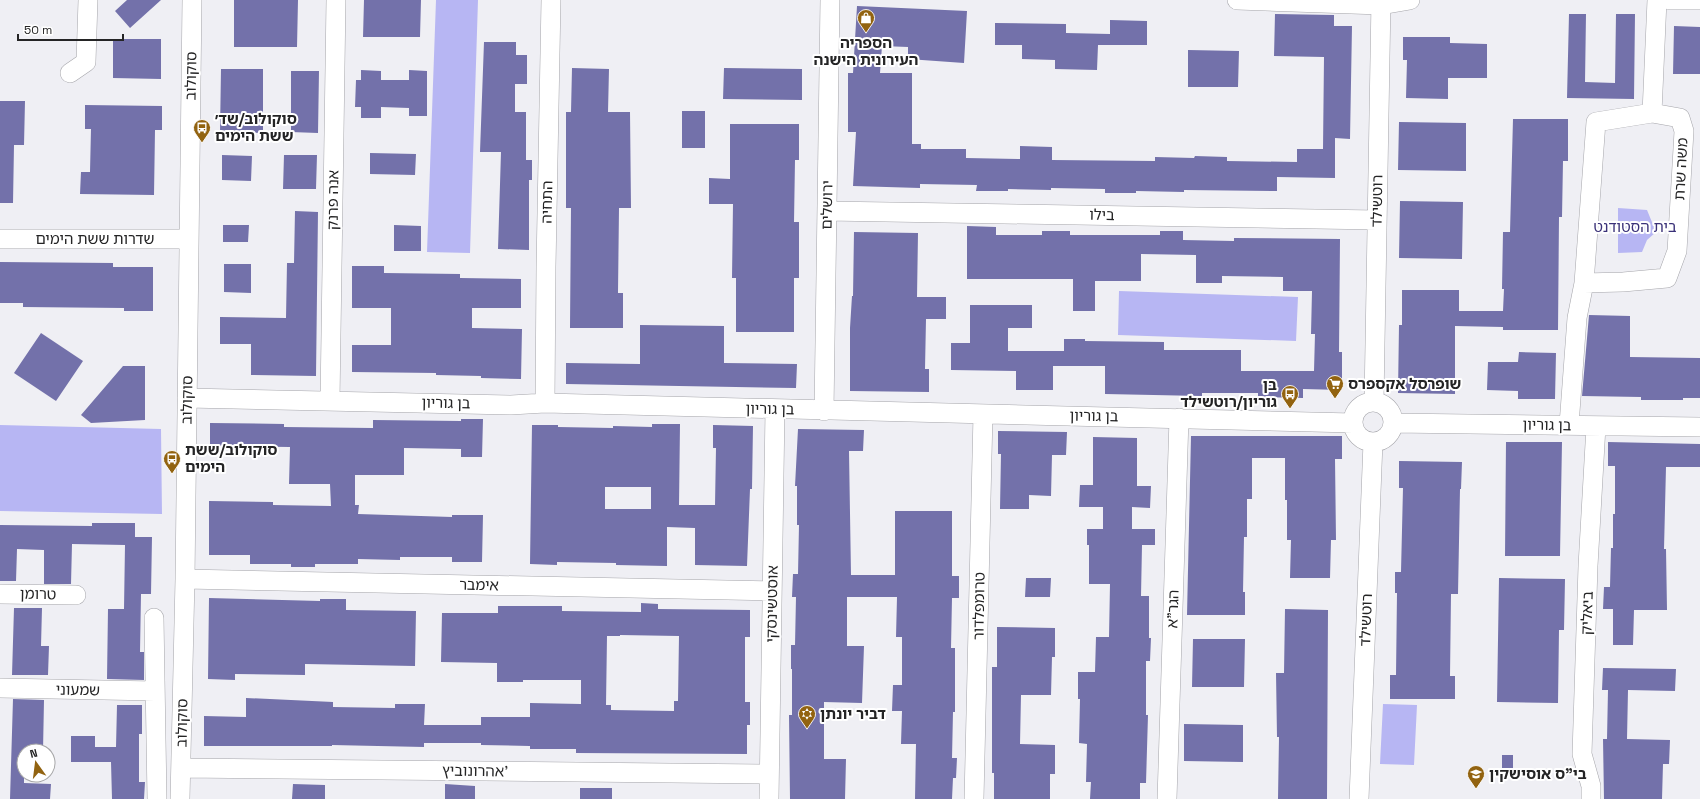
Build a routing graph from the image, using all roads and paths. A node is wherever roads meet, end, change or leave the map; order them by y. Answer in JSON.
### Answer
{"nodes":[{"id":1,"x":88,"y":0,"type":"edge"},
{"id":2,"x":192,"y":0,"type":"edge"},
{"id":3,"x":336,"y":0,"type":"edge"},
{"id":4,"x":551,"y":0,"type":"edge"},
{"id":5,"x":830,"y":0,"type":"edge"},
{"id":6,"x":1237,"y":0,"type":"edge"},
{"id":7,"x":1410,"y":0,"type":"edge"},
{"id":8,"x":1657,"y":0,"type":"edge"},
{"id":9,"x":1670,"y":0,"type":"edge"},
{"id":10,"x":1700,"y":0,"type":"edge"},
{"id":11,"x":1381,"y":2,"type":"edge"},
{"id":12,"x":70,"y":73,"type":"dead end"},
{"id":13,"x":1652,"y":113,"type":"junction"},
{"id":14,"x":827,"y":211,"type":"junction"},
{"id":15,"x":1377,"y":220,"type":"junction"},
{"id":16,"x":0,"y":239,"type":"edge"},
{"id":17,"x":189,"y":239,"type":"junction"},
{"id":18,"x":1584,"y":282,"type":"junction"},
{"id":19,"x":187,"y":398,"type":"junction"},
{"id":20,"x":330,"y":401,"type":"junction"},
{"id":21,"x":1374,"y":401,"type":"junction"},
{"id":22,"x":545,"y":403,"type":"junction"},
{"id":23,"x":775,"y":410,"type":"junction"},
{"id":24,"x":824,"y":411,"type":"junction"},
{"id":25,"x":983,"y":414,"type":"junction"},
{"id":26,"x":1179,"y":418,"type":"junction"},
{"id":27,"x":1353,"y":423,"type":"junction"},
{"id":28,"x":1394,"y":424,"type":"junction"},
{"id":29,"x":1569,"y":426,"type":"junction"},
{"id":30,"x":1596,"y":426,"type":"junction"},
{"id":31,"x":1700,"y":427,"type":"edge"},
{"id":32,"x":1373,"y":442,"type":"junction"},
{"id":33,"x":185,"y":579,"type":"junction"},
{"id":34,"x":772,"y":591,"type":"junction"},
{"id":35,"x":0,"y":594,"type":"edge"},
{"id":36,"x":76,"y":595,"type":"dead end"},
{"id":37,"x":154,"y":618,"type":"dead end"},
{"id":38,"x":0,"y":688,"type":"edge"},
{"id":39,"x":155,"y":691,"type":"junction"},
{"id":40,"x":181,"y":768,"type":"junction"},
{"id":41,"x":769,"y":774,"type":"junction"},
{"id":42,"x":157,"y":799,"type":"edge"},
{"id":43,"x":180,"y":799,"type":"edge"},
{"id":44,"x":769,"y":799,"type":"edge"},
{"id":45,"x":974,"y":799,"type":"edge"},
{"id":46,"x":1167,"y":799,"type":"edge"},
{"id":47,"x":1358,"y":799,"type":"edge"},
{"id":48,"x":1590,"y":799,"type":"edge"}],
"edges":[{"from":1,"to":12,"type":"street"},
{"from":2,"to":17,"type":"street","name":"סוקולוב"},
{"from":3,"to":20,"type":"street","name":"אנה פרנק"},
{"from":4,"to":22,"type":"street","name":"התחיה"},
{"from":5,"to":14,"type":"street","name":"ירושלים"},
{"from":6,"to":11,"type":"street"},
{"from":7,"to":11,"type":"street"},
{"from":8,"to":13,"type":"street"},
{"from":9,"to":10,"type":"street"},
{"from":11,"to":15,"type":"street","name":"רוטשילד"},
{"from":13,"to":18,"type":"street"},
{"from":13,"to":18,"type":"street","name":"משה שרת"},
{"from":14,"to":15,"type":"street","name":"בילו"},
{"from":14,"to":24,"type":"street","name":"ירושלים"},
{"from":15,"to":21,"type":"street","name":"רוטשילד"},
{"from":16,"to":17,"type":"street","name":"שדרות ששת הימים"},
{"from":17,"to":19,"type":"street","name":"סוקולוב"},
{"from":18,"to":29,"type":"street"},
{"from":19,"to":20,"type":"street","name":"בן גוריון"},
{"from":19,"to":33,"type":"street","name":"סוקולוב"},
{"from":20,"to":22,"type":"street","name":"בן גוריון"},
{"from":21,"to":27,"type":"street"},
{"from":21,"to":28,"type":"street"},
{"from":22,"to":23,"type":"street","name":"בן גוריון"},
{"from":23,"to":24,"type":"street","name":"בן גוריון"},
{"from":23,"to":34,"type":"street","name":"אוסטשינסקי"},
{"from":24,"to":25,"type":"street","name":"בן גוריון"},
{"from":25,"to":26,"type":"street","name":"בן גוריון"},
{"from":25,"to":45,"type":"street","name":"טרומפלדור"},
{"from":26,"to":27,"type":"street","name":"בן גוריון"},
{"from":26,"to":46,"type":"street","name":"הגר\"א"},
{"from":27,"to":32,"type":"street"},
{"from":28,"to":29,"type":"street","name":"בן גוריון"},
{"from":28,"to":32,"type":"street"},
{"from":29,"to":30,"type":"street","name":"בן גוריון"},
{"from":30,"to":31,"type":"street","name":"בן גוריון"},
{"from":30,"to":48,"type":"street","name":"ביאליק"},
{"from":32,"to":47,"type":"street","name":"רוטשילד"},
{"from":33,"to":34,"type":"street","name":"אימבר"},
{"from":33,"to":40,"type":"street","name":"סוקולוב"},
{"from":34,"to":41,"type":"street","name":"אוסטשינסקי"},
{"from":35,"to":36,"type":"street","name":"טרומן"},
{"from":37,"to":39,"type":"street"},
{"from":38,"to":39,"type":"street","name":"שמעוני"},
{"from":39,"to":42,"type":"street"},
{"from":40,"to":41,"type":"street","name":"אהרונוביץ'"},
{"from":40,"to":43,"type":"street","name":"סוקולוב"},
{"from":41,"to":44,"type":"street","name":"אוסטשינסקי"}]}
